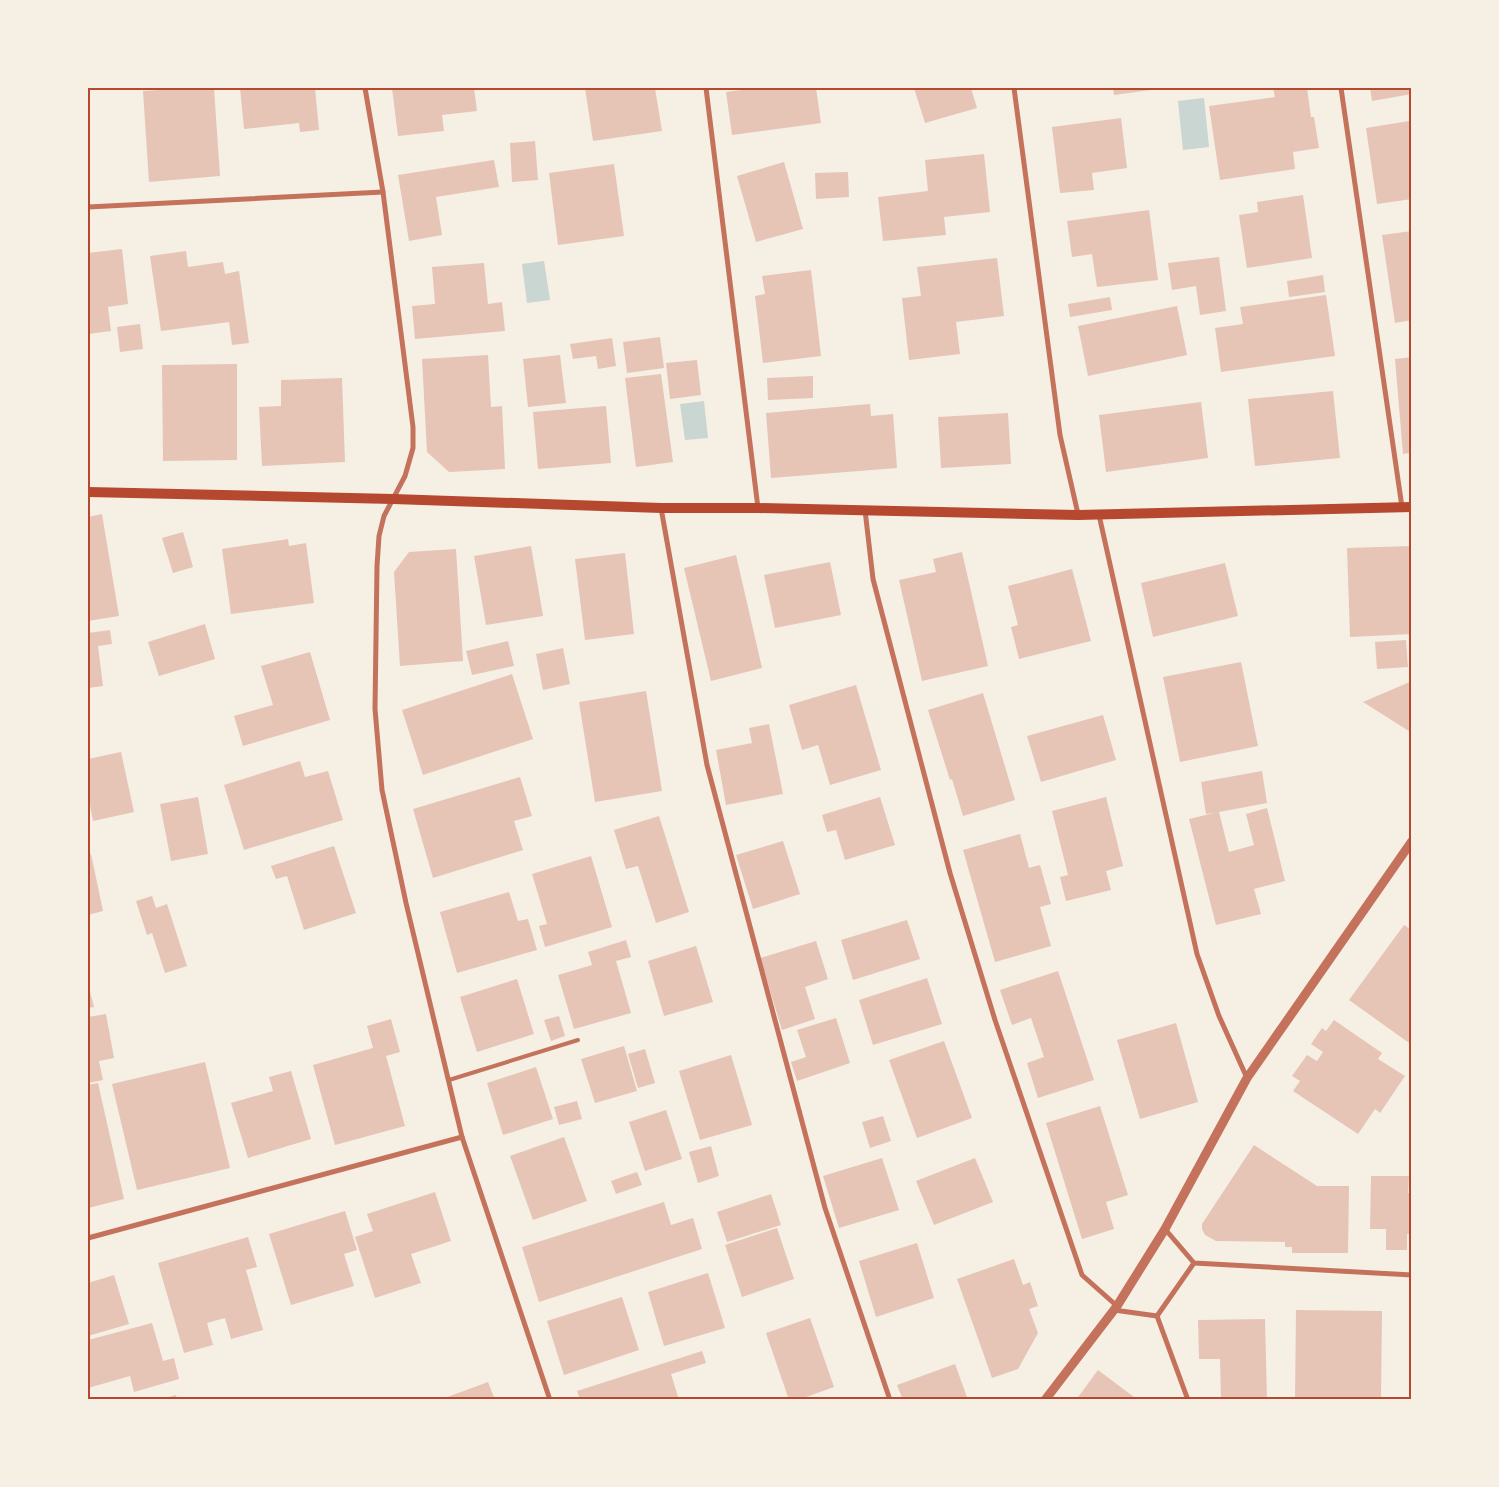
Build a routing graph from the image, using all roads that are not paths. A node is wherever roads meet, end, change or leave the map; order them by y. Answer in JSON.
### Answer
{"nodes":[{"id":1,"x":365,"y":88,"type":"edge"},
{"id":2,"x":706,"y":88,"type":"edge"},
{"id":3,"x":1014,"y":88,"type":"edge"},
{"id":4,"x":1341,"y":88,"type":"edge"},
{"id":5,"x":383,"y":192,"type":"junction"},
{"id":6,"x":88,"y":207,"type":"edge"},
{"id":7,"x":88,"y":492,"type":"edge"},
{"id":8,"x":392,"y":499,"type":"junction"},
{"id":9,"x":1407,"y":507,"type":"edge"},
{"id":10,"x":661,"y":508,"type":"junction"},
{"id":11,"x":758,"y":508,"type":"junction"},
{"id":12,"x":865,"y":510,"type":"junction"},
{"id":13,"x":1078,"y":515,"type":"junction"},
{"id":14,"x":1099,"y":515,"type":"junction"},
{"id":15,"x":1412,"y":841,"type":"edge"},
{"id":16,"x":578,"y":1040,"type":"dead end"},
{"id":17,"x":1247,"y":1078,"type":"junction"},
{"id":18,"x":448,"y":1080,"type":"junction"},
{"id":19,"x":462,"y":1137,"type":"junction"},
{"id":20,"x":1165,"y":1229,"type":"junction"},
{"id":21,"x":88,"y":1238,"type":"edge"},
{"id":22,"x":1194,"y":1262,"type":"junction"},
{"id":23,"x":1412,"y":1275,"type":"edge"},
{"id":24,"x":1116,"y":1308,"type":"junction"},
{"id":25,"x":1157,"y":1316,"type":"junction"},
{"id":26,"x":550,"y":1400,"type":"edge"},
{"id":27,"x":890,"y":1400,"type":"edge"},
{"id":28,"x":1046,"y":1400,"type":"edge"},
{"id":29,"x":1188,"y":1400,"type":"edge"}],
"edges":[{"from":1,"to":5,"type":"street"},
{"from":2,"to":11,"type":"street"},
{"from":3,"to":13,"type":"street"},
{"from":4,"to":9,"type":"street"},
{"from":5,"to":6,"type":"street"},
{"from":5,"to":8,"type":"street"},
{"from":7,"to":8,"type":"main road"},
{"from":8,"to":10,"type":"main road"},
{"from":8,"to":18,"type":"street"},
{"from":9,"to":14,"type":"main road"},
{"from":10,"to":11,"type":"main road"},
{"from":10,"to":27,"type":"street"},
{"from":11,"to":12,"type":"main road"},
{"from":12,"to":13,"type":"main road"},
{"from":12,"to":24,"type":"street"},
{"from":13,"to":14,"type":"main road"},
{"from":14,"to":17,"type":"street"},
{"from":15,"to":17,"type":"street"},
{"from":16,"to":18,"type":"lane"},
{"from":17,"to":20,"type":"street"},
{"from":18,"to":19,"type":"street"},
{"from":19,"to":21,"type":"street"},
{"from":19,"to":26,"type":"street"},
{"from":20,"to":22,"type":"street"},
{"from":20,"to":24,"type":"street"},
{"from":22,"to":23,"type":"street"},
{"from":22,"to":25,"type":"street"},
{"from":24,"to":25,"type":"street"},
{"from":24,"to":28,"type":"street"},
{"from":25,"to":29,"type":"street"}]}
